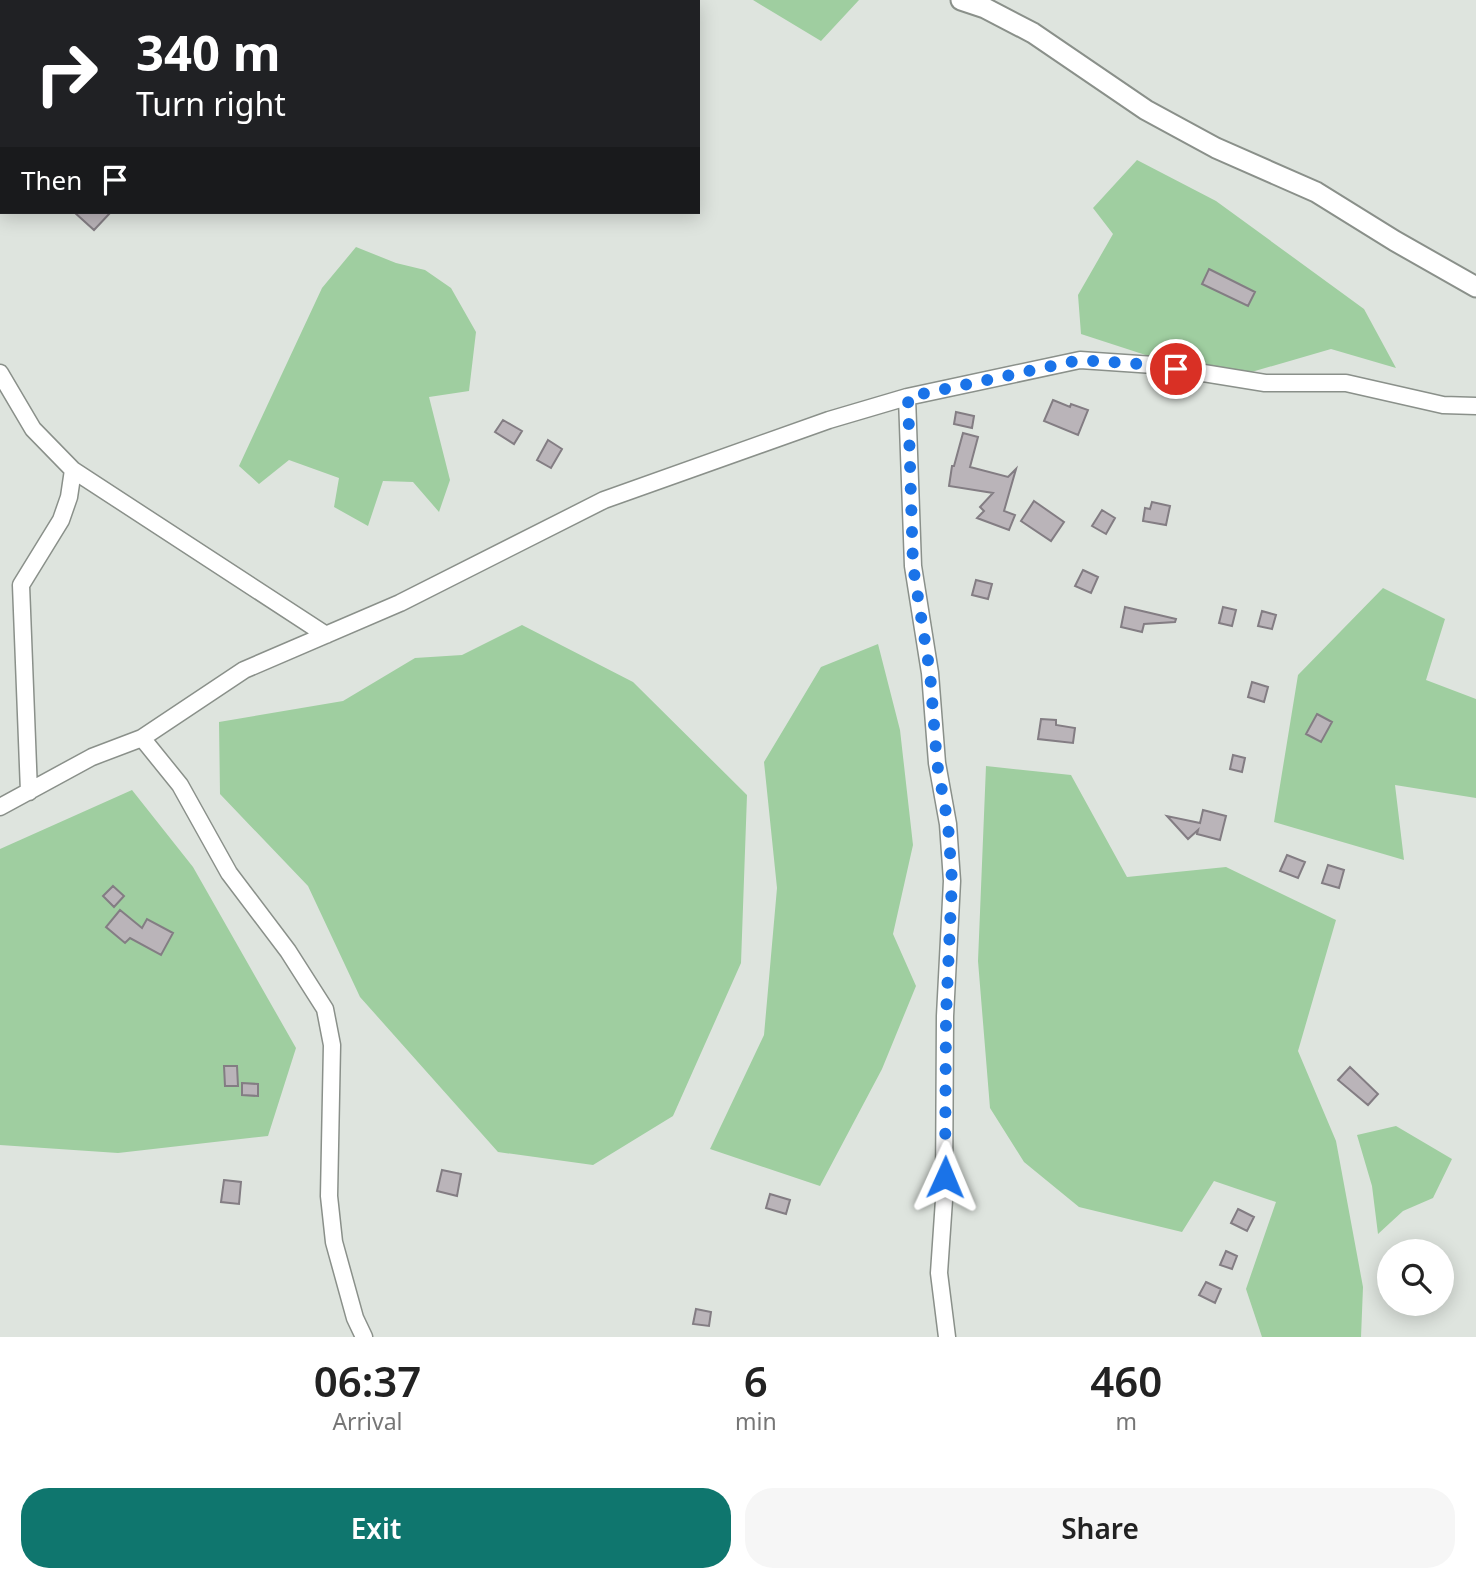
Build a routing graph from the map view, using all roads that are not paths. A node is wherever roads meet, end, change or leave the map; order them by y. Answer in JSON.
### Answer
{"nodes":[{"id":1,"x":961,"y":0,"type":"edge"},
{"id":2,"x":1476,"y":287,"type":"edge"},
{"id":3,"x":0,"y":373,"type":"edge"},
{"id":4,"x":908,"y":397,"type":"junction"},
{"id":5,"x":1476,"y":406,"type":"edge"},
{"id":6,"x":73,"y":470,"type":"junction"},
{"id":7,"x":326,"y":635,"type":"junction"},
{"id":8,"x":142,"y":738,"type":"junction"},
{"id":9,"x":29,"y":792,"type":"junction"},
{"id":10,"x":0,"y":807,"type":"edge"},
{"id":11,"x":364,"y":1337,"type":"edge"},
{"id":12,"x":947,"y":1337,"type":"edge"}],
"edges":[{"from":1,"to":2,"type":"street"},
{"from":3,"to":6,"type":"street"},
{"from":4,"to":5,"type":"street"},
{"from":4,"to":7,"type":"street"},
{"from":4,"to":12,"type":"street"},
{"from":6,"to":7,"type":"street"},
{"from":6,"to":9,"type":"street"},
{"from":7,"to":8,"type":"street"},
{"from":8,"to":9,"type":"street"},
{"from":8,"to":11,"type":"street"},
{"from":9,"to":10,"type":"street"}]}
